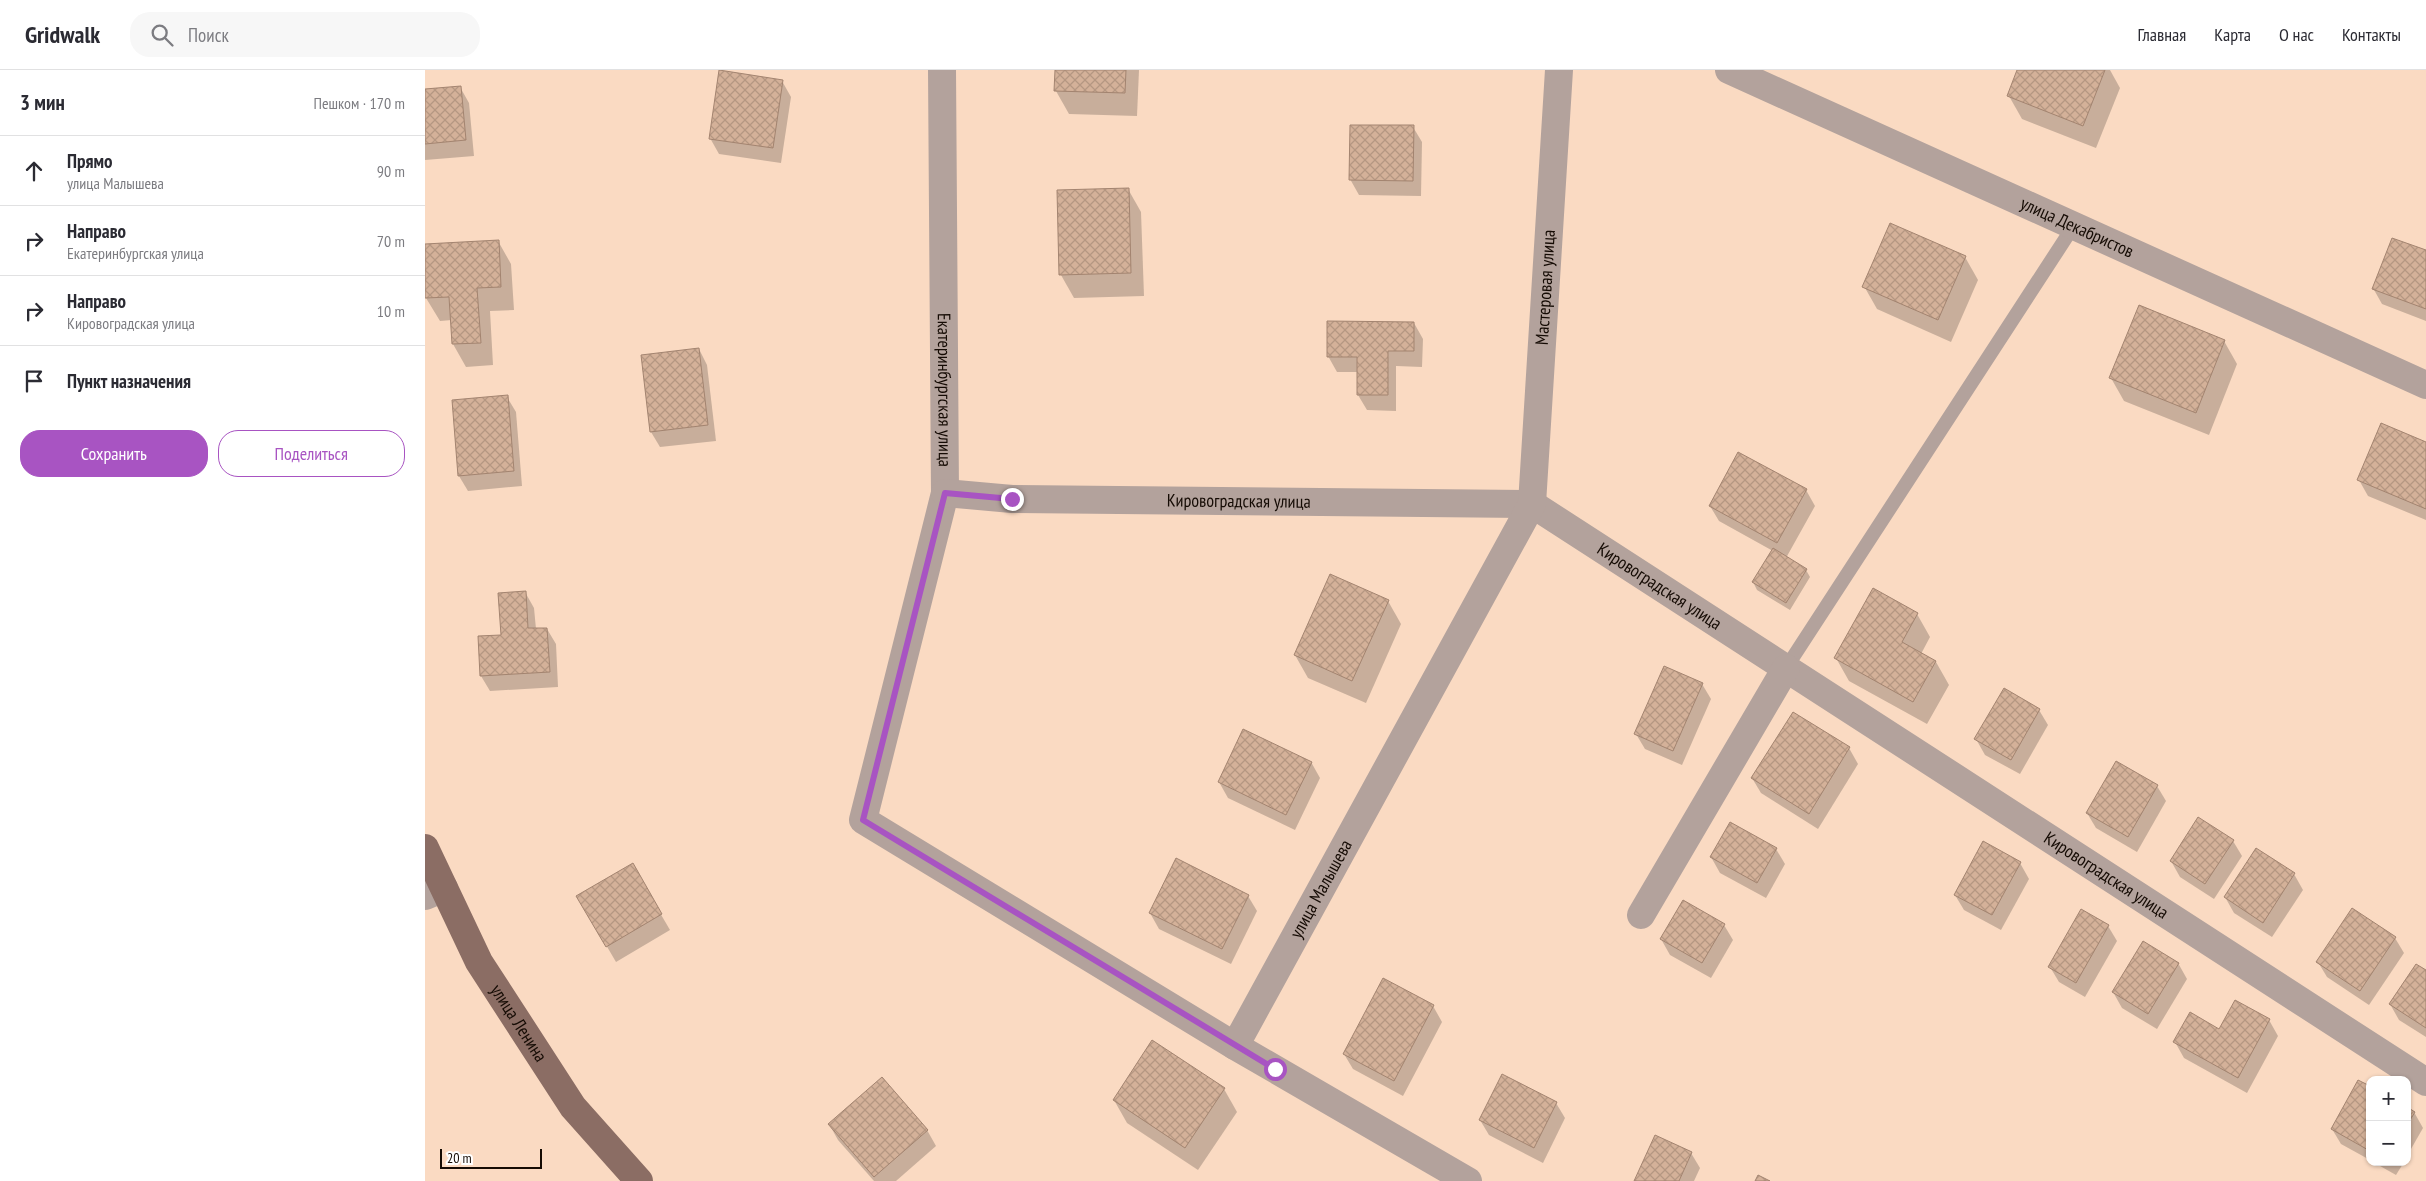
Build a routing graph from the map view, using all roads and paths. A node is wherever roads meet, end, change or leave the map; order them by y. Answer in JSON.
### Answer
{"nodes":[{"id":1,"x":942,"y":70,"type":"edge"},
{"id":2,"x":1559,"y":70,"type":"edge"},
{"id":3,"x":1729,"y":70,"type":"edge"},
{"id":4,"x":2073,"y":227,"type":"junction"},
{"id":5,"x":2426,"y":385,"type":"edge"},
{"id":6,"x":945,"y":493,"type":"junction"},
{"id":7,"x":1532,"y":504,"type":"junction"},
{"id":8,"x":1786,"y":668,"type":"junction"},
{"id":9,"x":425,"y":848,"type":"edge"},
{"id":10,"x":434,"y":892,"type":"edge"},
{"id":11,"x":1641,"y":915,"type":"dead end"},
{"id":12,"x":1235,"y":1046,"type":"junction"},
{"id":13,"x":2426,"y":1082,"type":"edge"},
{"id":14,"x":639,"y":1181,"type":"edge"},
{"id":15,"x":1468,"y":1181,"type":"edge"}],
"edges":[{"from":1,"to":6,"type":"street","name":"Екатеринбургская улица"},
{"from":2,"to":7,"type":"street","name":"Мастеровая улица"},
{"from":3,"to":4,"type":"street","name":"улица Декабристов"},
{"from":4,"to":5,"type":"street","name":"улица Декабристов"},
{"from":4,"to":8,"type":"lane"},
{"from":6,"to":7,"type":"street","name":"Кировоградская улица"},
{"from":6,"to":12,"type":"street","name":"Екатеринбургская улица"},
{"from":7,"to":8,"type":"street","name":"Кировоградская улица"},
{"from":7,"to":12,"type":"street","name":"улица Малышева"},
{"from":8,"to":11,"type":"street"},
{"from":8,"to":13,"type":"street","name":"Кировоградская улица"},
{"from":9,"to":10,"type":"main road","name":"улица Ленина"},
{"from":10,"to":14,"type":"main road","name":"улица Ленина"},
{"from":12,"to":15,"type":"street"}]}
